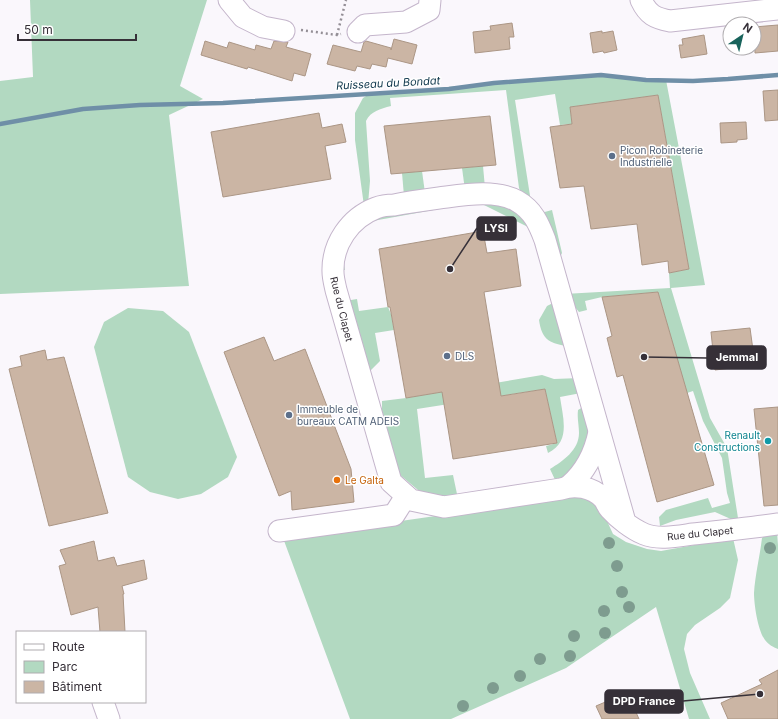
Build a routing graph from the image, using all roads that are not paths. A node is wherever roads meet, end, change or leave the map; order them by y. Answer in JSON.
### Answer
{"nodes":[{"id":1,"x":229,"y":0,"type":"edge"},
{"id":2,"x":430,"y":0,"type":"edge"},
{"id":3,"x":641,"y":0,"type":"edge"},
{"id":4,"x":778,"y":9,"type":"edge"},
{"id":5,"x":284,"y":31,"type":"road end"},
{"id":6,"x":358,"y":32,"type":"road end"},
{"id":7,"x":599,"y":432,"type":"junction"},
{"id":8,"x":569,"y":486,"type":"junction"},
{"id":9,"x":406,"y":496,"type":"junction"},
{"id":10,"x":444,"y":507,"type":"junction"},
{"id":11,"x":394,"y":515,"type":"junction"},
{"id":12,"x":625,"y":522,"type":"junction"},
{"id":13,"x":778,"y":524,"type":"edge"},
{"id":14,"x":279,"y":531,"type":"dead end"},
{"id":15,"x":103,"y":703,"type":"edge"},
{"id":16,"x":109,"y":719,"type":"edge"}],
"edges":[{"from":1,"to":5,"type":"street"},
{"from":2,"to":6,"type":"street"},
{"from":3,"to":4,"type":"street"},
{"from":7,"to":8,"type":"street"},
{"from":7,"to":9,"type":"street","name":"Rue du Clapet"},
{"from":7,"to":12,"type":"street","name":"Rue du Clapet"},
{"from":8,"to":10,"type":"street","name":"Rue du Clapet"},
{"from":8,"to":12,"type":"street","name":"Rue du Clapet"},
{"from":9,"to":10,"type":"street","name":"Rue du Clapet"},
{"from":9,"to":11,"type":"street"},
{"from":10,"to":11,"type":"street"},
{"from":11,"to":14,"type":"street"},
{"from":12,"to":13,"type":"street","name":"Rue du Clapet"},
{"from":15,"to":16,"type":"street"}]}
